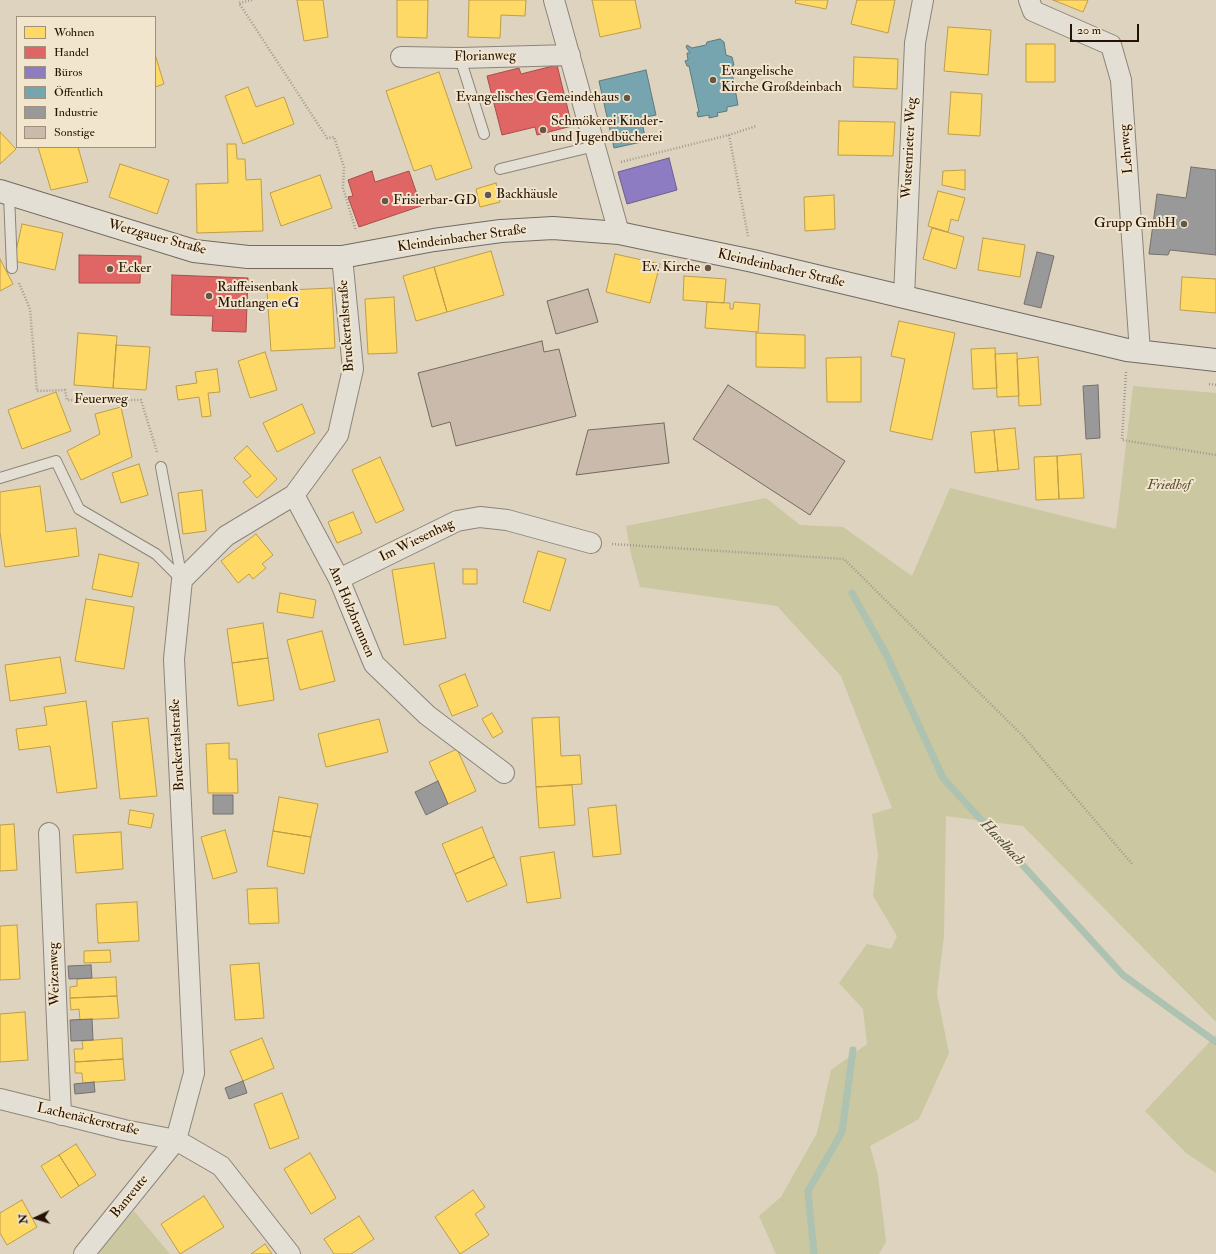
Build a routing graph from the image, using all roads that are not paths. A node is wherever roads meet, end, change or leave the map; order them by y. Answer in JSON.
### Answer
{"nodes":[{"id":1,"x":554,"y":0,"type":"edge"},
{"id":2,"x":923,"y":0,"type":"edge"},
{"id":3,"x":1028,"y":0,"type":"edge"},
{"id":4,"x":570,"y":55,"type":"junction"},
{"id":5,"x":401,"y":57,"type":"dead end"},
{"id":6,"x":460,"y":58,"type":"junction"},
{"id":7,"x":484,"y":134,"type":"dead end"},
{"id":8,"x":595,"y":146,"type":"junction"},
{"id":9,"x":500,"y":169,"type":"dead end"},
{"id":10,"x":4,"y":193,"type":"edge"},
{"id":11,"x":619,"y":232,"type":"junction"},
{"id":12,"x":342,"y":257,"type":"junction"},
{"id":13,"x":12,"y":268,"type":"road end"},
{"id":14,"x":904,"y":297,"type":"junction"},
{"id":15,"x":1133,"y":351,"type":"junction"},
{"id":16,"x":1216,"y":360,"type":"edge"},
{"id":17,"x":161,"y":467,"type":"road end"},
{"id":18,"x":0,"y":478,"type":"edge"},
{"id":19,"x":294,"y":495,"type":"junction"},
{"id":20,"x":591,"y":543,"type":"road end"},
{"id":21,"x":339,"y":579,"type":"junction"},
{"id":22,"x":182,"y":580,"type":"junction"},
{"id":23,"x":504,"y":773,"type":"dead end"},
{"id":24,"x":49,"y":833,"type":"dead end"},
{"id":25,"x":0,"y":1098,"type":"edge"},
{"id":26,"x":61,"y":1115,"type":"junction"},
{"id":27,"x":176,"y":1140,"type":"junction"},
{"id":28,"x":84,"y":1254,"type":"edge"},
{"id":29,"x":290,"y":1254,"type":"edge"}],
"edges":[{"from":1,"to":4,"type":"street"},
{"from":2,"to":14,"type":"street","name":"Wustenrieter Weg"},
{"from":3,"to":15,"type":"street","name":"Lehrweg"},
{"from":4,"to":6,"type":"street","name":"Florianweg"},
{"from":4,"to":8,"type":"street"},
{"from":5,"to":6,"type":"street","name":"Florianweg"},
{"from":6,"to":7,"type":"lane"},
{"from":8,"to":9,"type":"lane"},
{"from":8,"to":11,"type":"street"},
{"from":10,"to":12,"type":"street","name":"Wetzgauer Straße"},
{"from":10,"to":13,"type":"lane"},
{"from":11,"to":12,"type":"street","name":"Kleindeinbacher Straße"},
{"from":11,"to":14,"type":"street","name":"Kleindeinbacher Straße"},
{"from":12,"to":19,"type":"street","name":"Bruckertalstraße"},
{"from":14,"to":15,"type":"street","name":"Kleindeinbacher Straße"},
{"from":15,"to":16,"type":"street","name":"Kleindeinbacher Straße"},
{"from":17,"to":22,"type":"lane"},
{"from":18,"to":22,"type":"lane"},
{"from":19,"to":21,"type":"street","name":"Am Holzbrunnen"},
{"from":19,"to":22,"type":"street","name":"Bruckertalstraße"},
{"from":20,"to":21,"type":"street","name":"Im Wiesenhag"},
{"from":21,"to":23,"type":"street","name":"Am Holzbrunnen"},
{"from":22,"to":27,"type":"street","name":"Bruckertalstraße"},
{"from":24,"to":26,"type":"street","name":"Weizenweg"},
{"from":25,"to":26,"type":"street","name":"Lachenäckerstraße"},
{"from":26,"to":27,"type":"street","name":"Lachenäckerstraße"},
{"from":27,"to":28,"type":"street","name":"Banreute"},
{"from":27,"to":29,"type":"street"}]}
